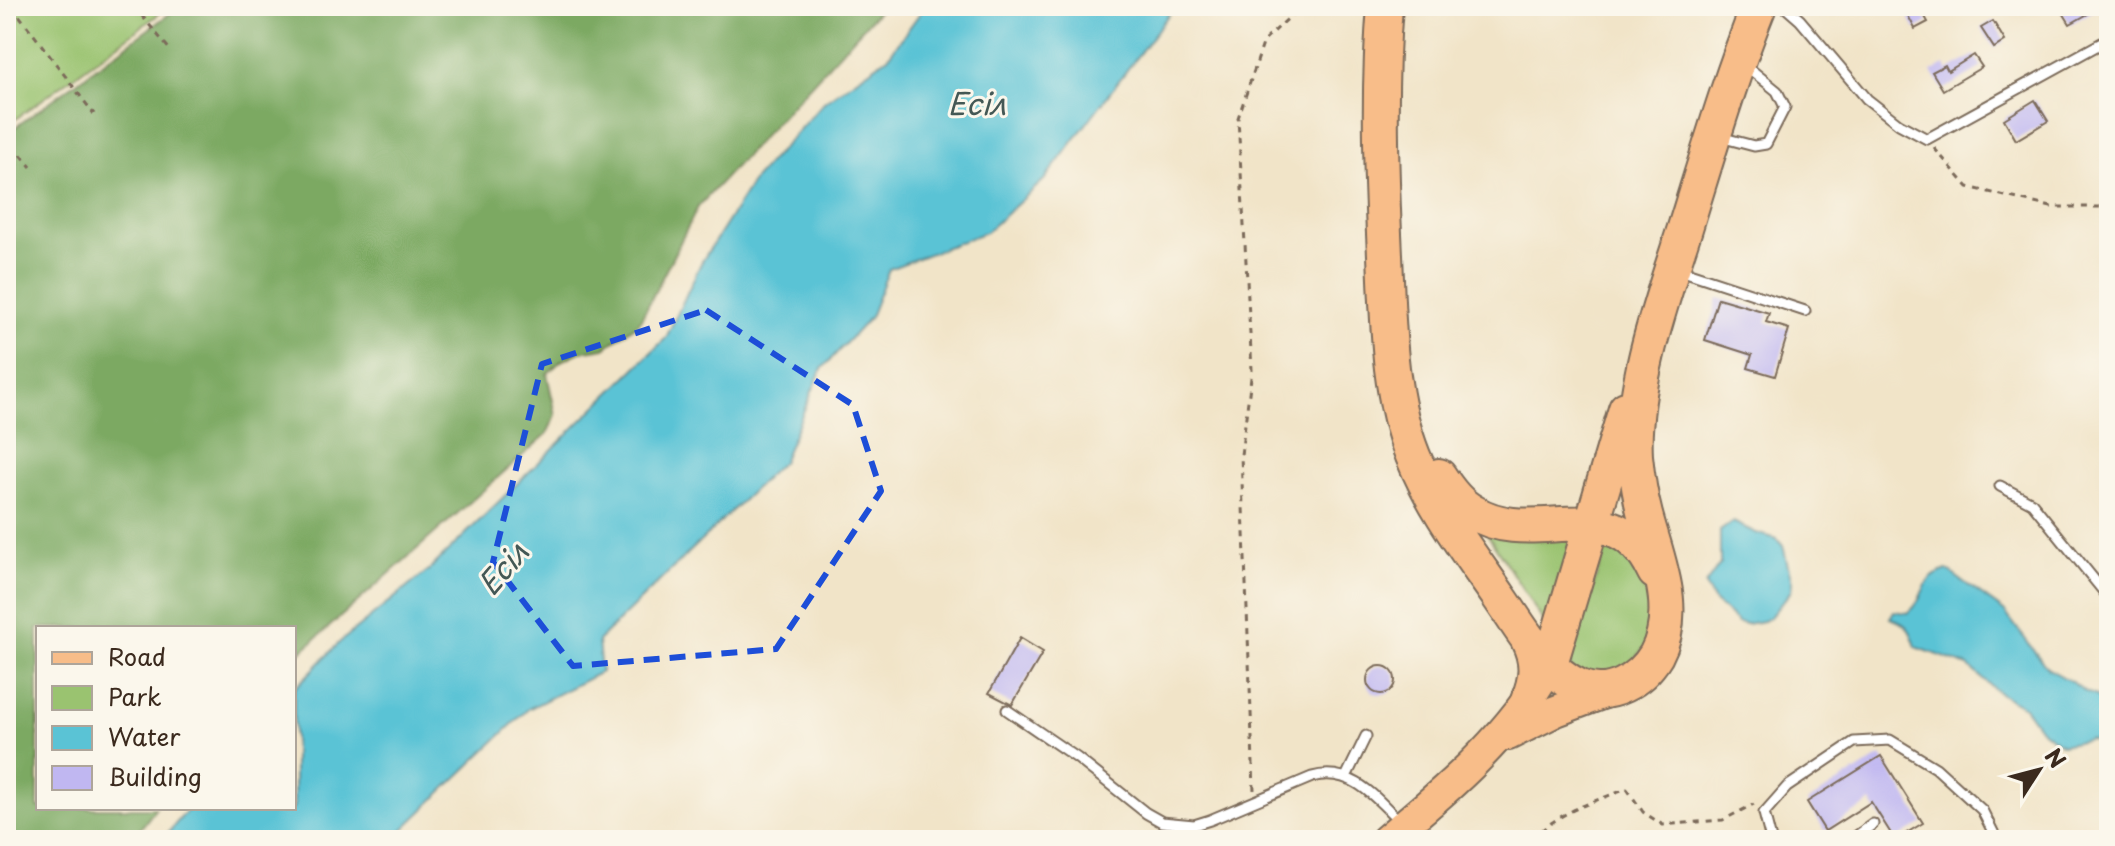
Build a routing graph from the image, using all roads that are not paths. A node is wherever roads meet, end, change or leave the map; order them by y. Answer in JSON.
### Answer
{"nodes":[{"id":1,"x":1387,"y":6,"type":"edge"},
{"id":2,"x":1759,"y":6,"type":"edge"},
{"id":3,"x":1784,"y":6,"type":"edge"},
{"id":4,"x":2109,"y":39,"type":"edge"},
{"id":5,"x":1739,"y":60,"type":"junction"},
{"id":6,"x":1714,"y":136,"type":"junction"},
{"id":7,"x":1668,"y":281,"type":"junction"},
{"id":8,"x":1805,"y":311,"type":"dead end"},
{"id":9,"x":2000,"y":486,"type":"dead end"},
{"id":10,"x":1591,"y":522,"type":"junction"},
{"id":11,"x":1635,"y":542,"type":"junction"},
{"id":12,"x":1577,"y":573,"type":"junction"},
{"id":13,"x":1666,"y":598,"type":"junction"},
{"id":14,"x":2109,"y":598,"type":"edge"},
{"id":15,"x":1518,"y":623,"type":"junction"},
{"id":16,"x":1550,"y":664,"type":"junction"},
{"id":17,"x":1612,"y":690,"type":"junction"},
{"id":18,"x":1528,"y":701,"type":"junction"},
{"id":19,"x":1007,"y":710,"type":"dead end"},
{"id":20,"x":1366,"y":736,"type":"dead end"},
{"id":21,"x":1493,"y":744,"type":"junction"},
{"id":22,"x":1346,"y":777,"type":"junction"},
{"id":23,"x":1873,"y":824,"type":"dead end"},
{"id":24,"x":1403,"y":835,"type":"edge"},
{"id":25,"x":1771,"y":840,"type":"edge"},
{"id":26,"x":1851,"y":840,"type":"edge"},
{"id":27,"x":1997,"y":840,"type":"edge"}],
"edges":[{"from":1,"to":10,"type":"highway"},
{"from":1,"to":15,"type":"highway"},
{"from":2,"to":5,"type":"highway"},
{"from":3,"to":4,"type":"lane"},
{"from":5,"to":6,"type":"highway"},
{"from":5,"to":6,"type":"lane"},
{"from":6,"to":7,"type":"highway"},
{"from":7,"to":8,"type":"lane"},
{"from":7,"to":10,"type":"highway"},
{"from":7,"to":13,"type":"highway"},
{"from":9,"to":14,"type":"lane"},
{"from":10,"to":11,"type":"highway"},
{"from":10,"to":12,"type":"highway"},
{"from":11,"to":12,"type":"highway"},
{"from":11,"to":13,"type":"highway"},
{"from":12,"to":16,"type":"highway"},
{"from":13,"to":17,"type":"highway"},
{"from":15,"to":16,"type":"highway"},
{"from":15,"to":18,"type":"highway"},
{"from":16,"to":17,"type":"highway"},
{"from":16,"to":18,"type":"main road"},
{"from":17,"to":21,"type":"main road"},
{"from":18,"to":21,"type":"main road"},
{"from":19,"to":22,"type":"lane"},
{"from":20,"to":22,"type":"lane"},
{"from":21,"to":24,"type":"main road"},
{"from":22,"to":24,"type":"lane"},
{"from":23,"to":26,"type":"lane"},
{"from":25,"to":27,"type":"lane"}]}
